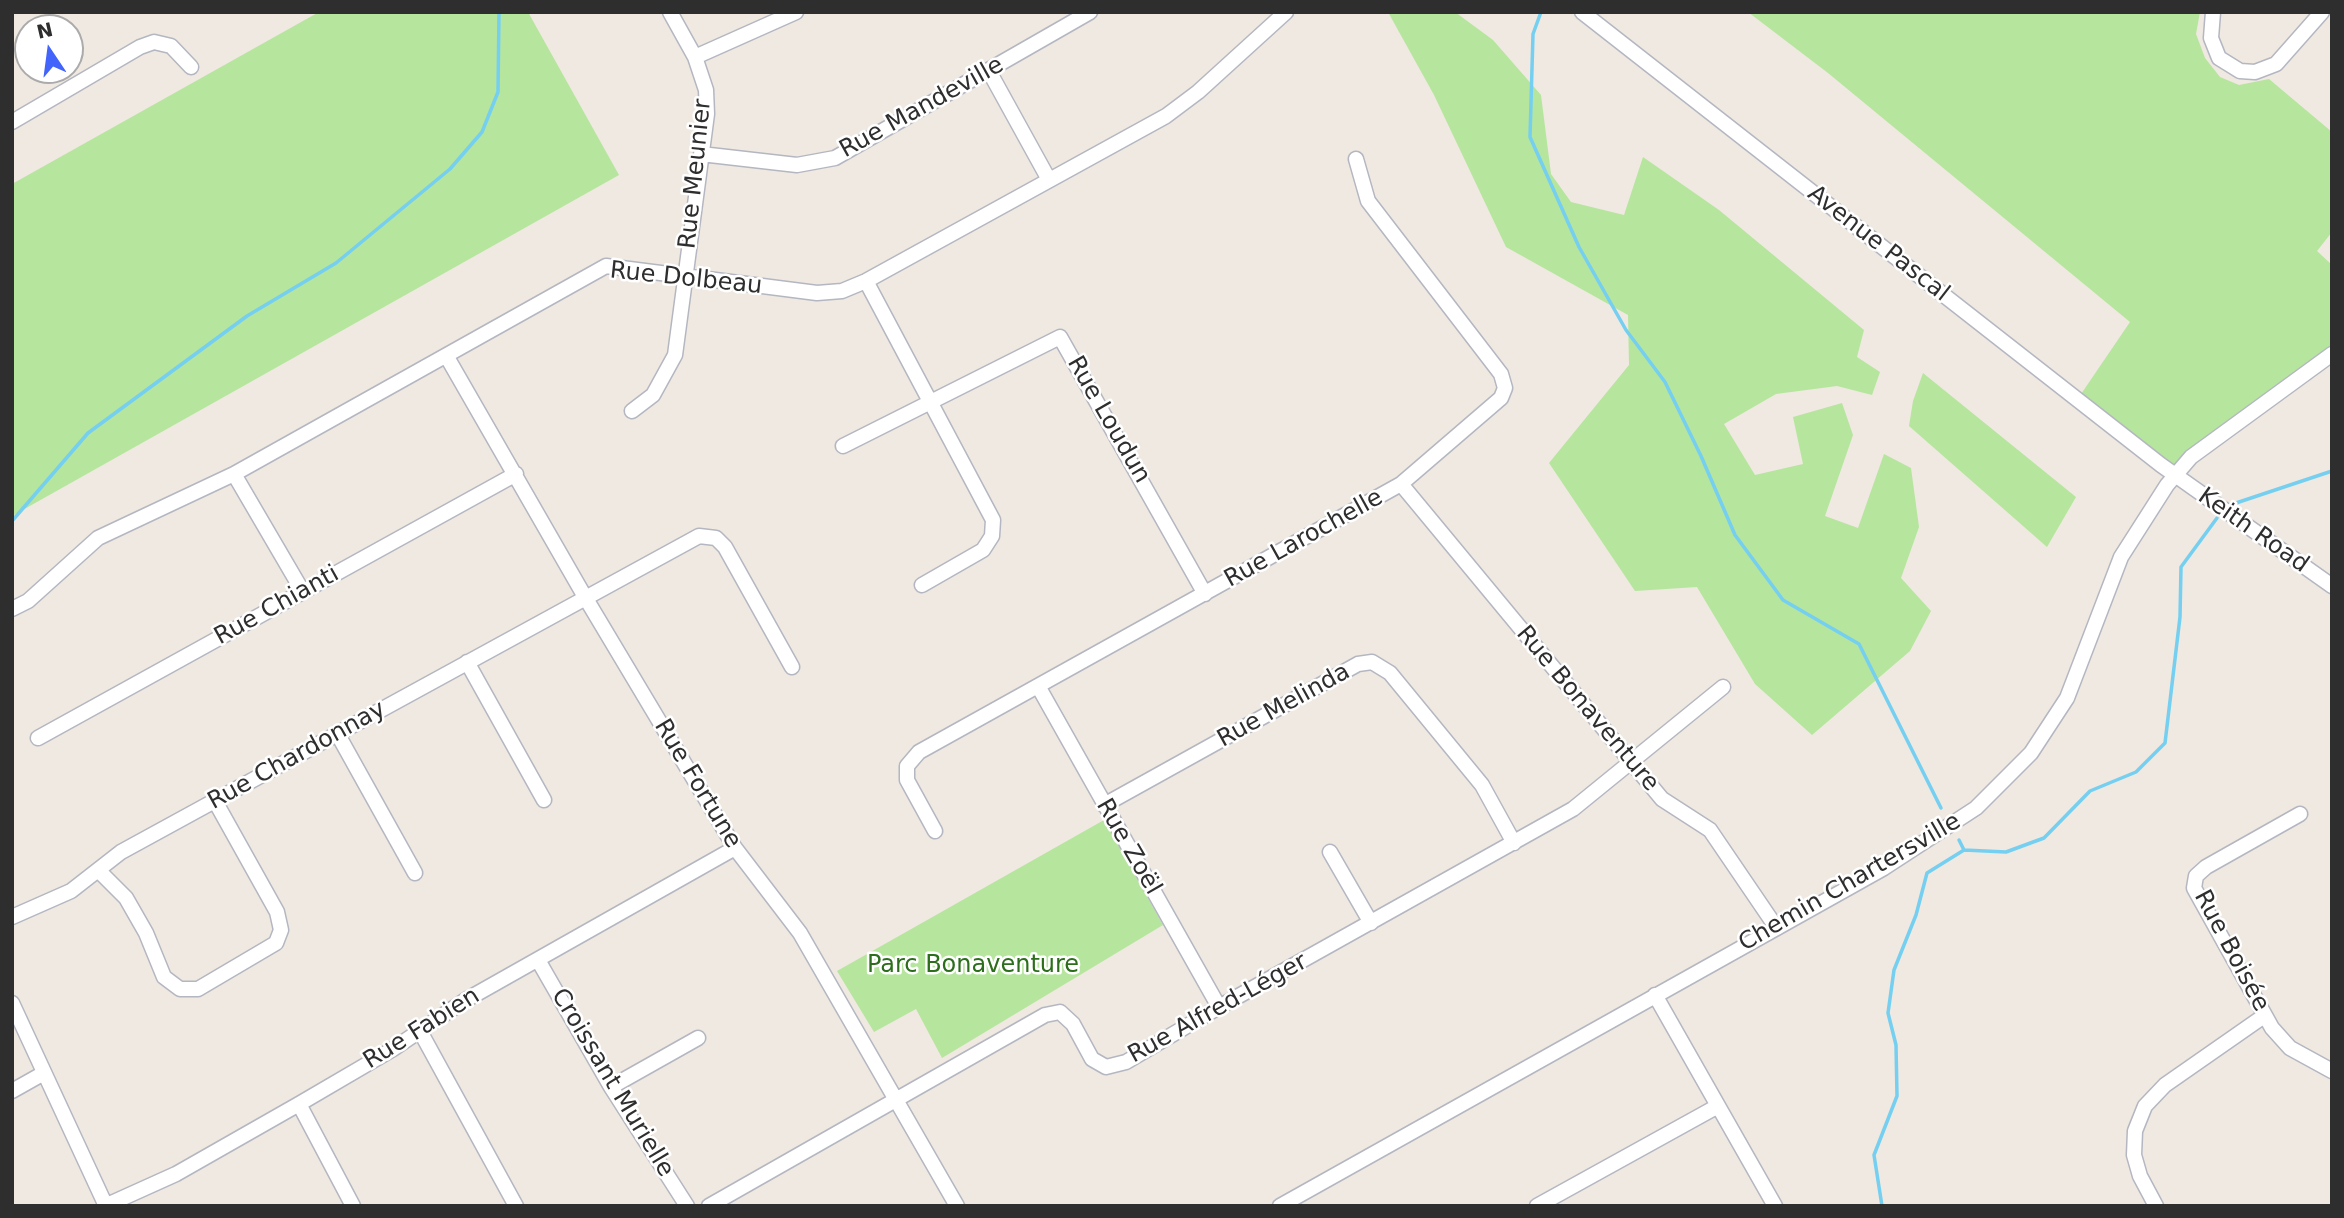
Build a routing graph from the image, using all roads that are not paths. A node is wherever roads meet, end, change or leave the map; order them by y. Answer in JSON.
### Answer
{"nodes":[{"id":1,"x":670,"y":12,"type":"edge"},
{"id":2,"x":796,"y":12,"type":"edge"},
{"id":3,"x":1090,"y":12,"type":"edge"},
{"id":4,"x":1286,"y":12,"type":"edge"},
{"id":5,"x":1582,"y":12,"type":"edge"},
{"id":6,"x":2213,"y":12,"type":"edge"},
{"id":7,"x":2322,"y":12,"type":"edge"},
{"id":8,"x":695,"y":57,"type":"junction"},
{"id":9,"x":191,"y":67,"type":"dead end"},
{"id":10,"x":989,"y":71,"type":"junction"},
{"id":11,"x":12,"y":122,"type":"edge"},
{"id":12,"x":701,"y":154,"type":"junction"},
{"id":13,"x":1356,"y":159,"type":"dead end"},
{"id":14,"x":1048,"y":178,"type":"junction"},
{"id":15,"x":685,"y":278,"type":"junction"},
{"id":16,"x":866,"y":281,"type":"junction"},
{"id":17,"x":2332,"y":354,"type":"edge"},
{"id":18,"x":447,"y":356,"type":"junction"},
{"id":19,"x":930,"y":402,"type":"junction"},
{"id":20,"x":632,"y":411,"type":"dead end"},
{"id":21,"x":842,"y":446,"type":"dead end"},
{"id":22,"x":234,"y":474,"type":"junction"},
{"id":23,"x":516,"y":474,"type":"junction"},
{"id":24,"x":2175,"y":475,"type":"junction"},
{"id":25,"x":1401,"y":484,"type":"junction"},
{"id":26,"x":922,"y":585,"type":"dead end"},
{"id":27,"x":2332,"y":586,"type":"edge"},
{"id":28,"x":303,"y":592,"type":"junction"},
{"id":29,"x":1205,"y":594,"type":"junction"},
{"id":30,"x":585,"y":597,"type":"junction"},
{"id":31,"x":12,"y":609,"type":"edge"},
{"id":32,"x":467,"y":662,"type":"junction"},
{"id":33,"x":792,"y":667,"type":"dead end"},
{"id":34,"x":1038,"y":687,"type":"junction"},
{"id":35,"x":1723,"y":687,"type":"dead end"},
{"id":36,"x":337,"y":733,"type":"junction"},
{"id":37,"x":38,"y":738,"type":"dead end"},
{"id":38,"x":1631,"y":762,"type":"junction"},
{"id":39,"x":544,"y":800,"type":"dead end"},
{"id":40,"x":215,"y":801,"type":"junction"},
{"id":41,"x":1104,"y":805,"type":"junction"},
{"id":42,"x":2300,"y":814,"type":"dead end"},
{"id":43,"x":935,"y":831,"type":"dead end"},
{"id":44,"x":1514,"y":843,"type":"junction"},
{"id":45,"x":735,"y":848,"type":"junction"},
{"id":46,"x":1331,"y":852,"type":"dead end"},
{"id":47,"x":98,"y":870,"type":"junction"},
{"id":48,"x":415,"y":873,"type":"dead end"},
{"id":49,"x":12,"y":917,"type":"edge"},
{"id":50,"x":1371,"y":923,"type":"junction"},
{"id":51,"x":1776,"y":927,"type":"junction"},
{"id":52,"x":538,"y":960,"type":"junction"},
{"id":53,"x":1655,"y":995,"type":"junction"},
{"id":54,"x":12,"y":1003,"type":"edge"},
{"id":55,"x":1219,"y":1007,"type":"junction"},
{"id":56,"x":2264,"y":1016,"type":"junction"},
{"id":57,"x":420,"y":1031,"type":"junction"},
{"id":58,"x":698,"y":1038,"type":"dead end"},
{"id":59,"x":2332,"y":1071,"type":"edge"},
{"id":60,"x":44,"y":1073,"type":"junction"},
{"id":61,"x":611,"y":1087,"type":"junction"},
{"id":62,"x":12,"y":1091,"type":"edge"},
{"id":63,"x":897,"y":1099,"type":"junction"},
{"id":64,"x":299,"y":1104,"type":"junction"},
{"id":65,"x":1718,"y":1106,"type":"junction"},
{"id":66,"x":106,"y":1206,"type":"edge"},
{"id":67,"x":353,"y":1206,"type":"edge"},
{"id":68,"x":516,"y":1206,"type":"edge"},
{"id":69,"x":687,"y":1206,"type":"edge"},
{"id":70,"x":709,"y":1206,"type":"edge"},
{"id":71,"x":957,"y":1206,"type":"edge"},
{"id":72,"x":1280,"y":1206,"type":"edge"},
{"id":73,"x":1537,"y":1206,"type":"edge"},
{"id":74,"x":1775,"y":1206,"type":"edge"},
{"id":75,"x":2156,"y":1206,"type":"edge"}],
"edges":[{"from":1,"to":8,"type":"street","name":"Rue Meunier"},
{"from":2,"to":8,"type":"street"},
{"from":3,"to":10,"type":"street","name":"Rue Mandeville"},
{"from":4,"to":14,"type":"street","name":"Rue Dolbeau"},
{"from":5,"to":24,"type":"street","name":"Avenue Pascal"},
{"from":6,"to":7,"type":"street"},
{"from":8,"to":12,"type":"street","name":"Rue Meunier"},
{"from":9,"to":11,"type":"street"},
{"from":10,"to":12,"type":"street","name":"Rue Mandeville"},
{"from":10,"to":14,"type":"street"},
{"from":12,"to":15,"type":"street","name":"Rue Meunier"},
{"from":13,"to":25,"type":"street","name":"Rue Larochelle"},
{"from":14,"to":16,"type":"street","name":"Rue Dolbeau"},
{"from":15,"to":16,"type":"street","name":"Rue Dolbeau"},
{"from":15,"to":18,"type":"street","name":"Rue Dolbeau"},
{"from":15,"to":20,"type":"street","name":"Rue Meunier"},
{"from":16,"to":19,"type":"street"},
{"from":17,"to":24,"type":"street","name":"Chemin Chartersville"},
{"from":18,"to":22,"type":"street","name":"Rue Dolbeau"},
{"from":18,"to":23,"type":"street","name":"Rue Fortune"},
{"from":19,"to":21,"type":"street"},
{"from":19,"to":26,"type":"street"},
{"from":19,"to":29,"type":"street","name":"Rue Loudun"},
{"from":22,"to":28,"type":"street"},
{"from":22,"to":31,"type":"street","name":"Rue Dolbeau"},
{"from":23,"to":28,"type":"street","name":"Rue Chianti"},
{"from":23,"to":30,"type":"street","name":"Rue Fortune"},
{"from":24,"to":27,"type":"street","name":"Keith Road"},
{"from":24,"to":51,"type":"street","name":"Chemin Chartersville"},
{"from":25,"to":29,"type":"street","name":"Rue Larochelle"},
{"from":25,"to":38,"type":"street","name":"Rue Bonaventure"},
{"from":28,"to":37,"type":"street","name":"Rue Chianti"},
{"from":29,"to":34,"type":"street","name":"Rue Larochelle"},
{"from":30,"to":32,"type":"street","name":"Rue Chardonnay"},
{"from":30,"to":33,"type":"street","name":"Rue Chardonnay"},
{"from":30,"to":45,"type":"street","name":"Rue Fortune"},
{"from":32,"to":36,"type":"street","name":"Rue Chardonnay"},
{"from":32,"to":39,"type":"street"},
{"from":34,"to":41,"type":"street","name":"Rue Zoël"},
{"from":34,"to":43,"type":"street","name":"Rue Larochelle"},
{"from":35,"to":38,"type":"street","name":"Rue Alfred-Léger"},
{"from":36,"to":40,"type":"street","name":"Rue Chardonnay"},
{"from":36,"to":48,"type":"street"},
{"from":38,"to":44,"type":"street","name":"Rue Alfred-Léger"},
{"from":38,"to":51,"type":"street","name":"Rue Bonaventure"},
{"from":40,"to":47,"type":"street","name":"Rue Chardonnay"},
{"from":40,"to":47,"type":"street"},
{"from":41,"to":44,"type":"street","name":"Rue Melinda"},
{"from":41,"to":55,"type":"street","name":"Rue Zoël"},
{"from":42,"to":56,"type":"street","name":"Rue Boisée"},
{"from":44,"to":50,"type":"street","name":"Rue Alfred-Léger"},
{"from":45,"to":52,"type":"street","name":"Rue Fabien"},
{"from":45,"to":63,"type":"street","name":"Rue Fortune"},
{"from":46,"to":50,"type":"street"},
{"from":47,"to":49,"type":"street","name":"Rue Chardonnay"},
{"from":50,"to":55,"type":"street","name":"Rue Alfred-Léger"},
{"from":51,"to":53,"type":"street","name":"Chemin Chartersville"},
{"from":52,"to":57,"type":"street","name":"Rue Fabien"},
{"from":52,"to":61,"type":"street","name":"Croissant Murielle"},
{"from":53,"to":65,"type":"street"},
{"from":53,"to":72,"type":"street","name":"Chemin Chartersville"},
{"from":54,"to":60,"type":"street"},
{"from":55,"to":63,"type":"street","name":"Rue Alfred-Léger"},
{"from":56,"to":59,"type":"street","name":"Rue Boisée"},
{"from":56,"to":75,"type":"street"},
{"from":57,"to":64,"type":"street","name":"Rue Fabien"},
{"from":57,"to":68,"type":"street"},
{"from":58,"to":61,"type":"street"},
{"from":60,"to":62,"type":"street"},
{"from":60,"to":66,"type":"street"},
{"from":61,"to":69,"type":"street","name":"Croissant Murielle"},
{"from":63,"to":70,"type":"street","name":"Rue Alfred-Léger"},
{"from":63,"to":71,"type":"street","name":"Rue Fortune"},
{"from":64,"to":66,"type":"street","name":"Rue Fabien"},
{"from":64,"to":67,"type":"street"},
{"from":65,"to":73,"type":"street"},
{"from":65,"to":74,"type":"street"}]}
